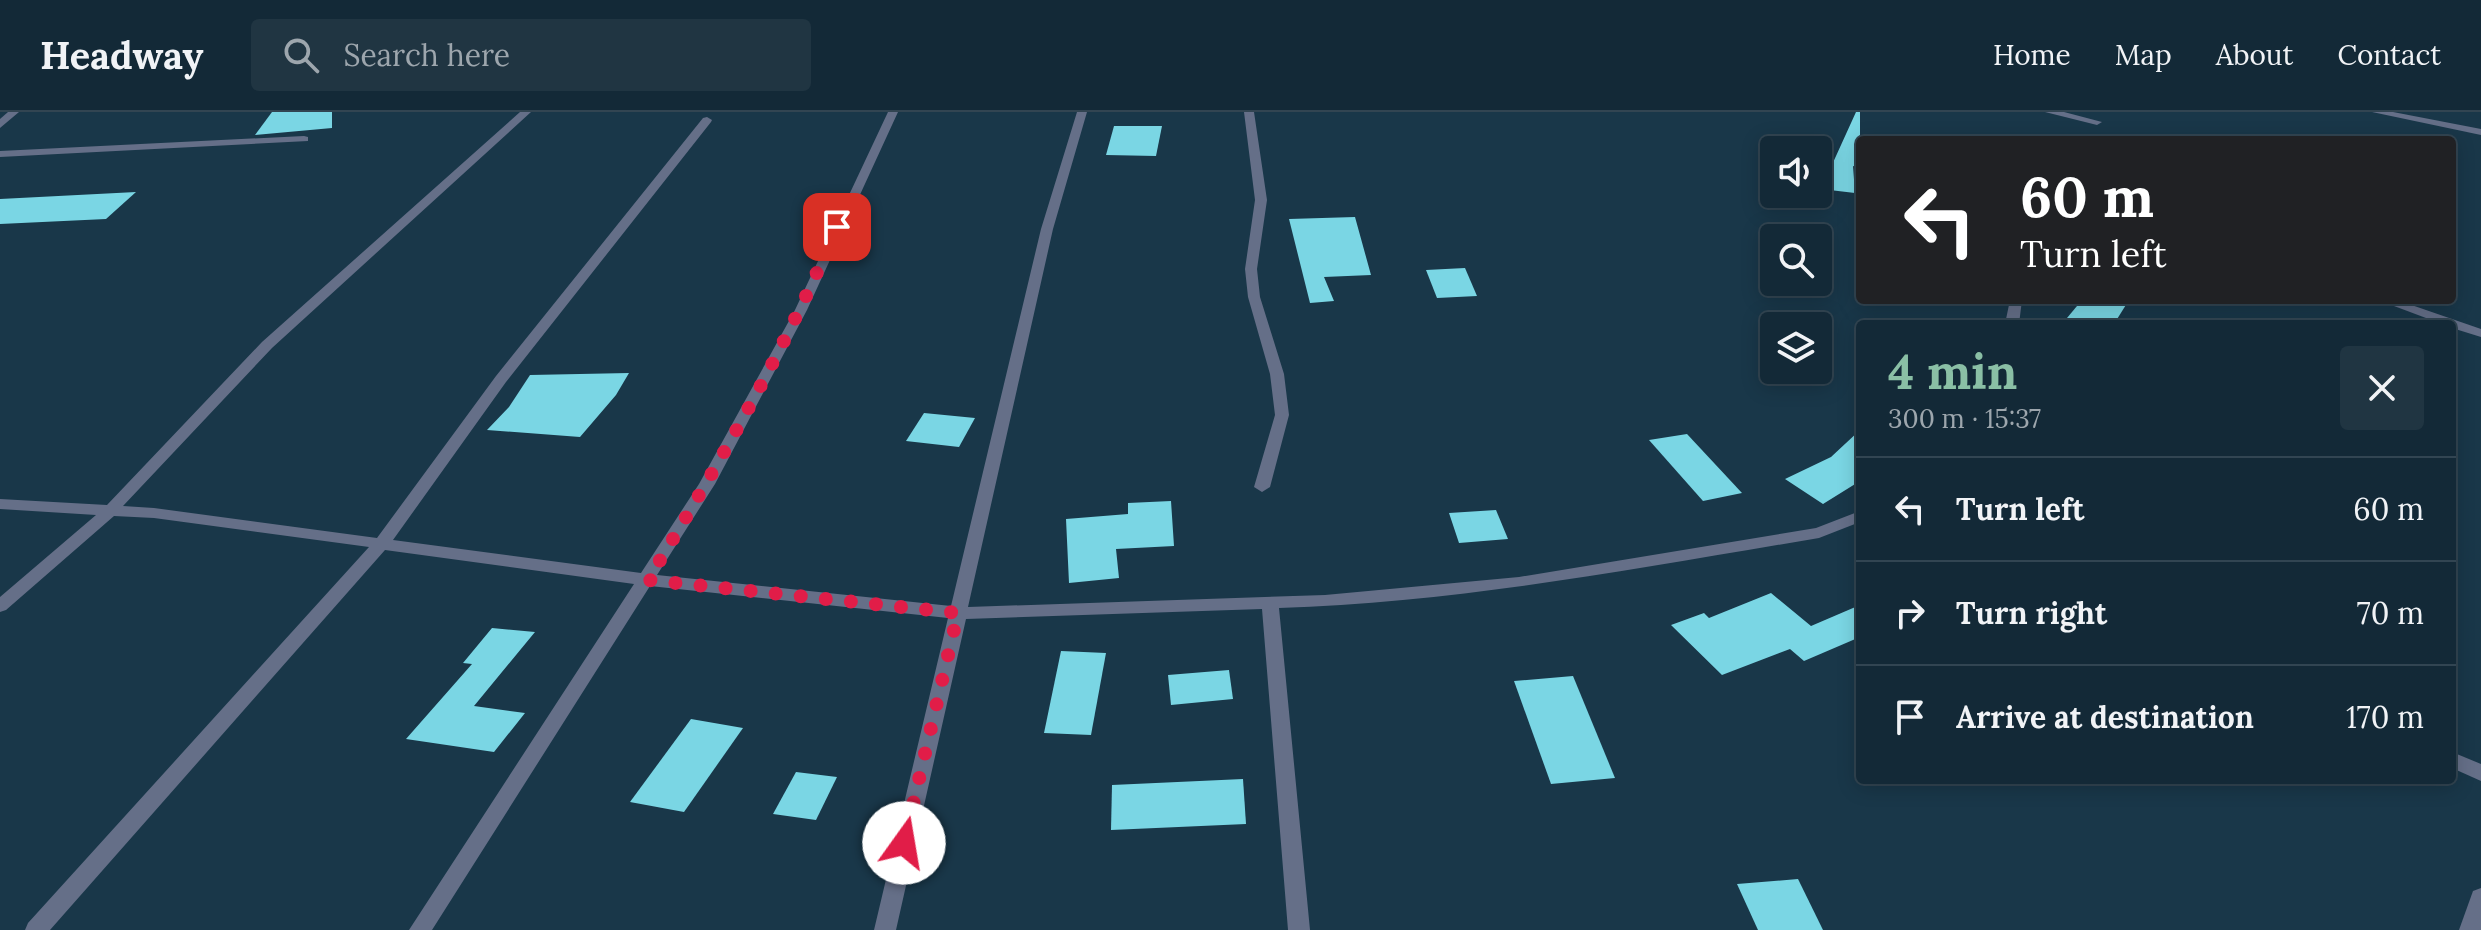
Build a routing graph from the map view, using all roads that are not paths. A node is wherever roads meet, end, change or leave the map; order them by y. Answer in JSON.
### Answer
{"nodes":[{"id":1,"x":14,"y":112,"type":"edge"},
{"id":2,"x":526,"y":112,"type":"edge"},
{"id":3,"x":893,"y":112,"type":"edge"},
{"id":4,"x":1082,"y":112,"type":"edge"},
{"id":5,"x":1249,"y":112,"type":"edge"},
{"id":6,"x":2050,"y":112,"type":"edge"},
{"id":7,"x":2377,"y":112,"type":"edge"},
{"id":8,"x":707,"y":120,"type":"dead end"},
{"id":9,"x":2097,"y":122,"type":"edge"},
{"id":10,"x":0,"y":125,"type":"edge"},
{"id":11,"x":2481,"y":132,"type":"edge"},
{"id":12,"x":304,"y":139,"type":"dead end"},
{"id":13,"x":0,"y":154,"type":"edge"},
{"id":14,"x":2396,"y":304,"type":"edge"},
{"id":15,"x":2443,"y":320,"type":"edge"},
{"id":16,"x":2456,"y":324,"type":"edge"},
{"id":17,"x":2481,"y":333,"type":"edge"},
{"id":18,"x":1262,"y":487,"type":"dead end"},
{"id":19,"x":0,"y":504,"type":"edge"},
{"id":20,"x":111,"y":510,"type":"junction"},
{"id":21,"x":1856,"y":518,"type":"edge"},
{"id":22,"x":383,"y":542,"type":"junction"},
{"id":23,"x":648,"y":580,"type":"junction"},
{"id":24,"x":1270,"y":605,"type":"junction"},
{"id":25,"x":0,"y":606,"type":"edge"},
{"id":26,"x":958,"y":613,"type":"junction"},
{"id":27,"x":2456,"y":761,"type":"edge"},
{"id":28,"x":2481,"y":773,"type":"edge"},
{"id":29,"x":2481,"y":897,"type":"edge"},
{"id":30,"x":36,"y":930,"type":"edge"},
{"id":31,"x":420,"y":930,"type":"edge"},
{"id":32,"x":885,"y":930,"type":"edge"},
{"id":33,"x":1299,"y":930,"type":"edge"},
{"id":34,"x":2470,"y":930,"type":"edge"}],
"edges":[{"from":1,"to":10,"type":"street"},
{"from":2,"to":20,"type":"street"},
{"from":3,"to":23,"type":"street"},
{"from":4,"to":26,"type":"street"},
{"from":5,"to":18,"type":"street"},
{"from":6,"to":9,"type":"street"},
{"from":7,"to":11,"type":"street"},
{"from":8,"to":22,"type":"street"},
{"from":12,"to":13,"type":"street"},
{"from":14,"to":15,"type":"street"},
{"from":16,"to":17,"type":"street"},
{"from":19,"to":20,"type":"street"},
{"from":20,"to":22,"type":"street"},
{"from":20,"to":25,"type":"street"},
{"from":21,"to":24,"type":"street"},
{"from":22,"to":23,"type":"street"},
{"from":22,"to":30,"type":"street"},
{"from":23,"to":26,"type":"street"},
{"from":23,"to":31,"type":"street"},
{"from":24,"to":26,"type":"street"},
{"from":24,"to":33,"type":"street"},
{"from":26,"to":32,"type":"street"},
{"from":27,"to":28,"type":"street"},
{"from":29,"to":34,"type":"street"}]}
